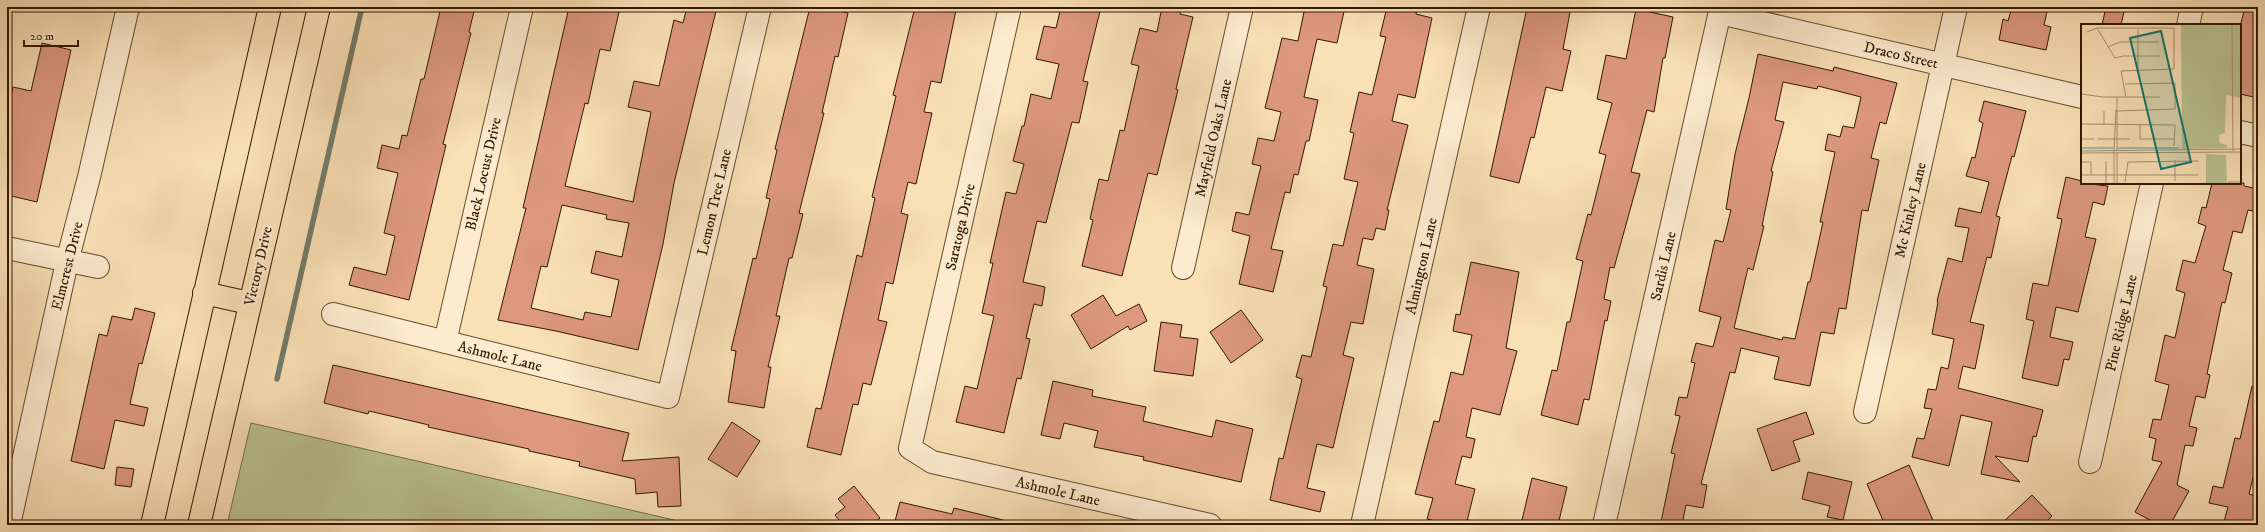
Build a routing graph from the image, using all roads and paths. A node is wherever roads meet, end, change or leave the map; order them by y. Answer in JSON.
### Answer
{"nodes":[{"id":1,"x":128,"y":7,"type":"edge"},
{"id":2,"x":270,"y":7,"type":"edge"},
{"id":3,"x":319,"y":7,"type":"edge"},
{"id":4,"x":522,"y":7,"type":"edge"},
{"id":5,"x":760,"y":7,"type":"edge"},
{"id":6,"x":1010,"y":7,"type":"edge"},
{"id":7,"x":1242,"y":7,"type":"edge"},
{"id":8,"x":1480,"y":7,"type":"edge"},
{"id":9,"x":1956,"y":7,"type":"edge"},
{"id":10,"x":2192,"y":7,"type":"edge"},
{"id":11,"x":1720,"y":10,"type":"edge"},
{"id":12,"x":2188,"y":24,"type":"edge"},
{"id":13,"x":1943,"y":65,"type":"junction"},
{"id":14,"x":2081,"y":97,"type":"edge"},
{"id":15,"x":2241,"y":132,"type":"edge"},
{"id":16,"x":2258,"y":136,"type":"edge"},
{"id":17,"x":2152,"y":184,"type":"edge"},
{"id":18,"x":7,"y":248,"type":"edge"},
{"id":19,"x":67,"y":262,"type":"junction"},
{"id":20,"x":98,"y":267,"type":"dead end"},
{"id":21,"x":1183,"y":268,"type":"dead end"},
{"id":22,"x":204,"y":293,"type":"junction"},
{"id":23,"x":250,"y":303,"type":"junction"},
{"id":24,"x":333,"y":314,"type":"dead end"},
{"id":25,"x":445,"y":342,"type":"junction"},
{"id":26,"x":668,"y":397,"type":"joint"},
{"id":27,"x":1865,"y":412,"type":"dead end"},
{"id":28,"x":910,"y":448,"type":"joint"},
{"id":29,"x":2090,"y":462,"type":"dead end"},
{"id":30,"x":9,"y":525,"type":"edge"},
{"id":31,"x":152,"y":525,"type":"edge"},
{"id":32,"x":199,"y":525,"type":"edge"},
{"id":33,"x":1210,"y":525,"type":"edge"},
{"id":34,"x":1362,"y":525,"type":"edge"},
{"id":35,"x":1604,"y":525,"type":"edge"}],
"edges":[{"from":1,"to":19,"type":"street","name":"Elmcrest Drive"},
{"from":2,"to":22,"type":"main road"},
{"from":3,"to":23,"type":"main road","name":"Victory Drive"},
{"from":4,"to":25,"type":"street","name":"Black Locust Drive"},
{"from":5,"to":26,"type":"street","name":"Lemon Tree Lane"},
{"from":6,"to":28,"type":"street","name":"Saratoga Drive"},
{"from":7,"to":21,"type":"street","name":"Mayfield Oaks Lane"},
{"from":8,"to":34,"type":"street","name":"Almington Lane"},
{"from":9,"to":13,"type":"street","name":"Mc Kinley Lane"},
{"from":10,"to":12,"type":"street"},
{"from":11,"to":13,"type":"street","name":"Draco Street"},
{"from":11,"to":35,"type":"street","name":"Sardis Lane"},
{"from":13,"to":14,"type":"street","name":"Draco Street"},
{"from":13,"to":27,"type":"street","name":"Mc Kinley Lane"},
{"from":15,"to":16,"type":"street"},
{"from":17,"to":29,"type":"street","name":"Pine Ridge Lane"},
{"from":18,"to":19,"type":"street"},
{"from":19,"to":20,"type":"street"},
{"from":19,"to":30,"type":"street","name":"Elmcrest Drive"},
{"from":22,"to":23,"type":"main road"},
{"from":22,"to":31,"type":"main road"},
{"from":23,"to":32,"type":"main road","name":"Victory Drive"},
{"from":24,"to":25,"type":"street","name":"Ashmole Lane"},
{"from":25,"to":26,"type":"street","name":"Ashmole Lane"},
{"from":28,"to":33,"type":"street","name":"Ashmole Lane"}]}
